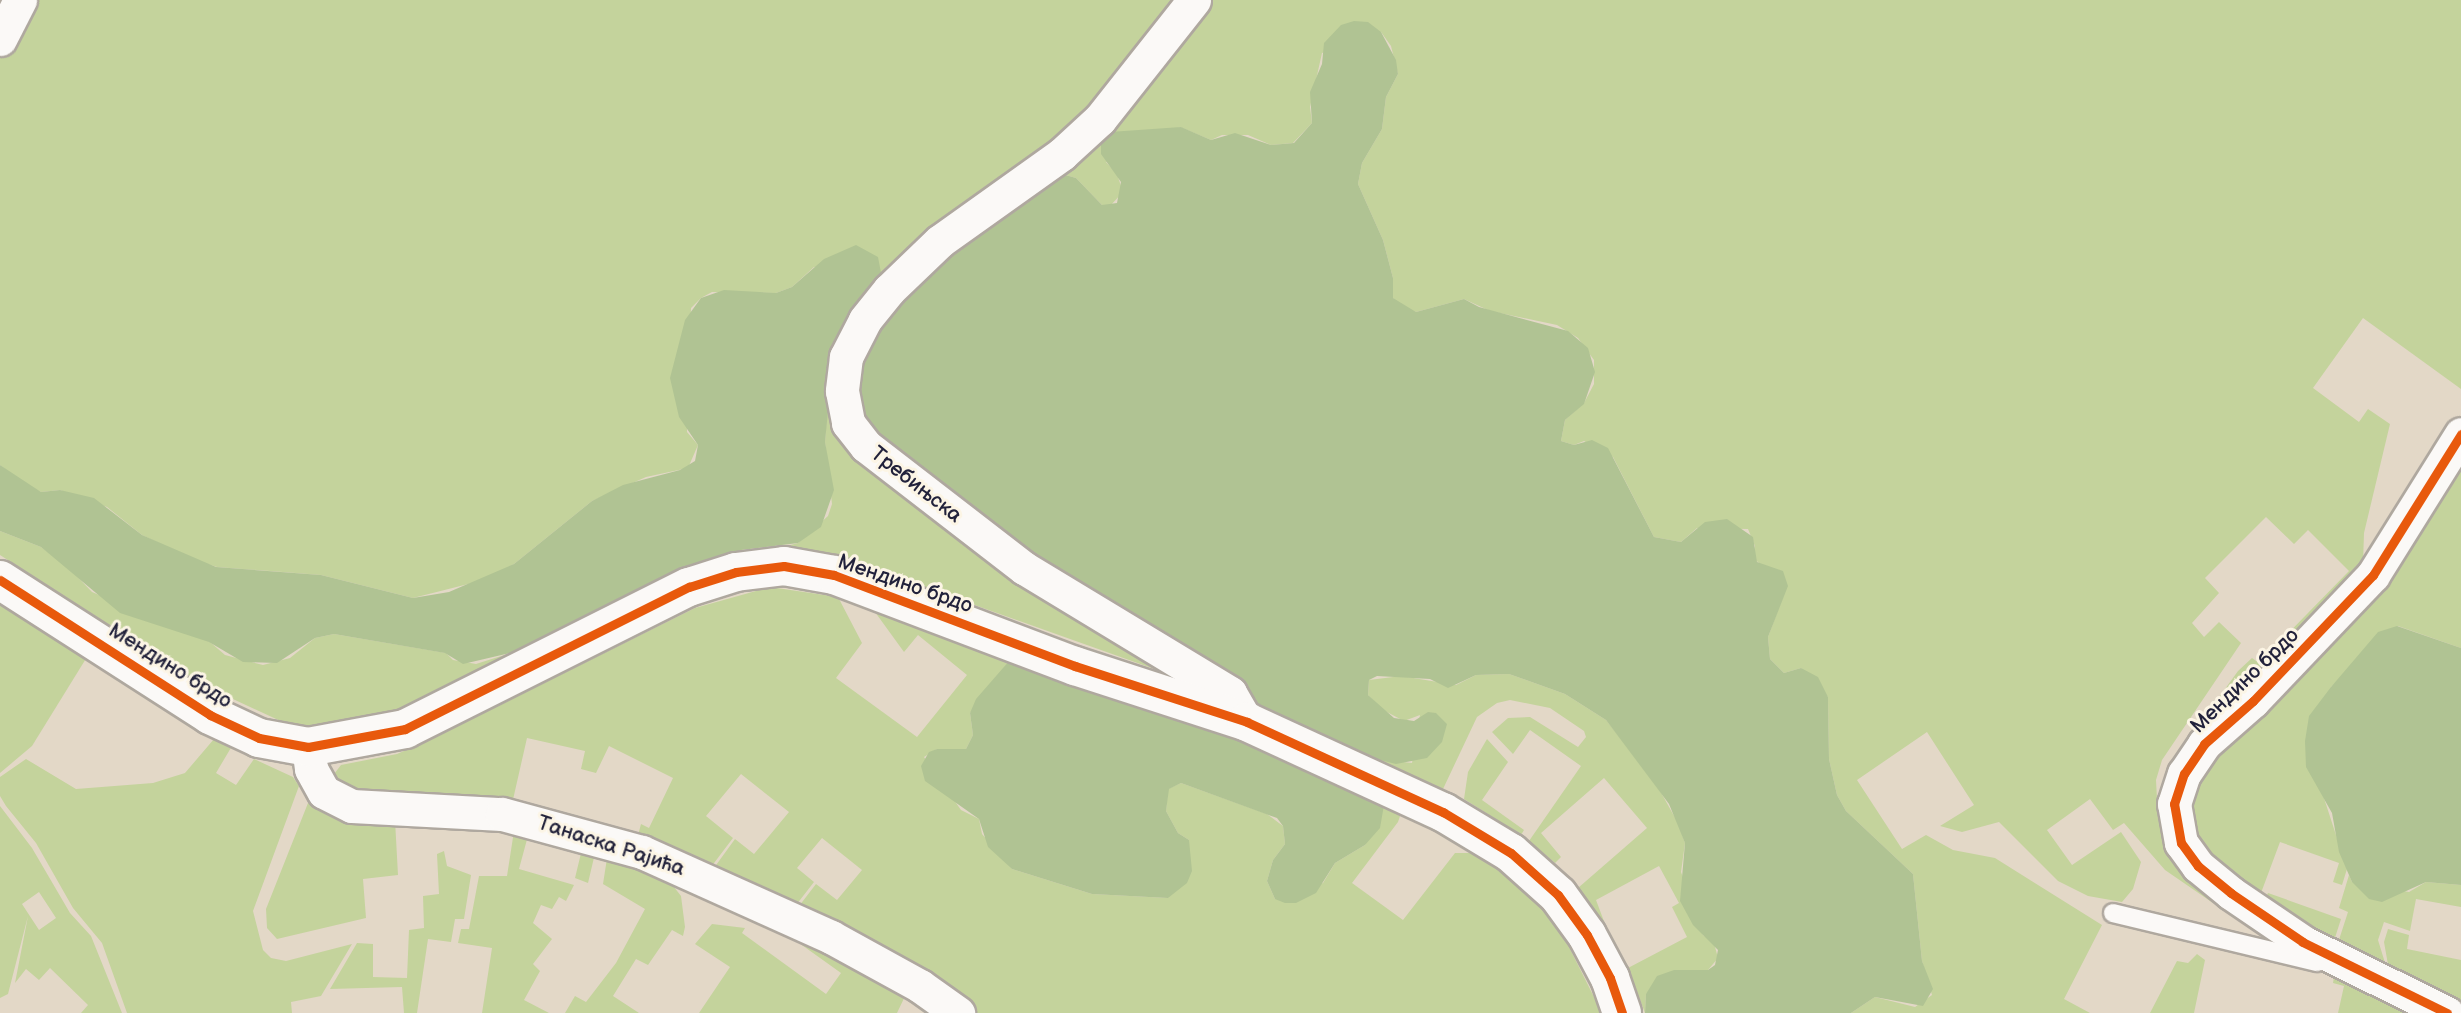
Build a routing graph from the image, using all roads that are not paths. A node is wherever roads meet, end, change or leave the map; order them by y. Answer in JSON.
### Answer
{"nodes":[{"id":1,"x":20,"y":0,"type":"edge"},
{"id":2,"x":1194,"y":0,"type":"edge"},
{"id":3,"x":0,"y":39,"type":"edge"},
{"id":4,"x":2461,"y":434,"type":"edge"},
{"id":5,"x":0,"y":580,"type":"edge"},
{"id":6,"x":1247,"y":722,"type":"junction"},
{"id":7,"x":308,"y":747,"type":"junction"},
{"id":8,"x":2113,"y":913,"type":"dead end"},
{"id":9,"x":2336,"y":960,"type":"junction"},
{"id":10,"x":958,"y":1013,"type":"edge"},
{"id":11,"x":1622,"y":1013,"type":"edge"},
{"id":12,"x":2447,"y":1013,"type":"edge"}],
"edges":[{"from":1,"to":3,"type":"street"},
{"from":2,"to":6,"type":"street","name":"Требињска"},
{"from":4,"to":9,"type":"street","name":"Мендино брдо"},
{"from":5,"to":7,"type":"street","name":"Мендино брдо"},
{"from":6,"to":7,"type":"street","name":"Мендино брдо"},
{"from":6,"to":11,"type":"street","name":"Мендино брдо"},
{"from":7,"to":10,"type":"street","name":"Танаска Рајића"},
{"from":8,"to":9,"type":"lane","name":"Мендино брдо"},
{"from":9,"to":12,"type":"street","name":"Мендино брдо"}]}
